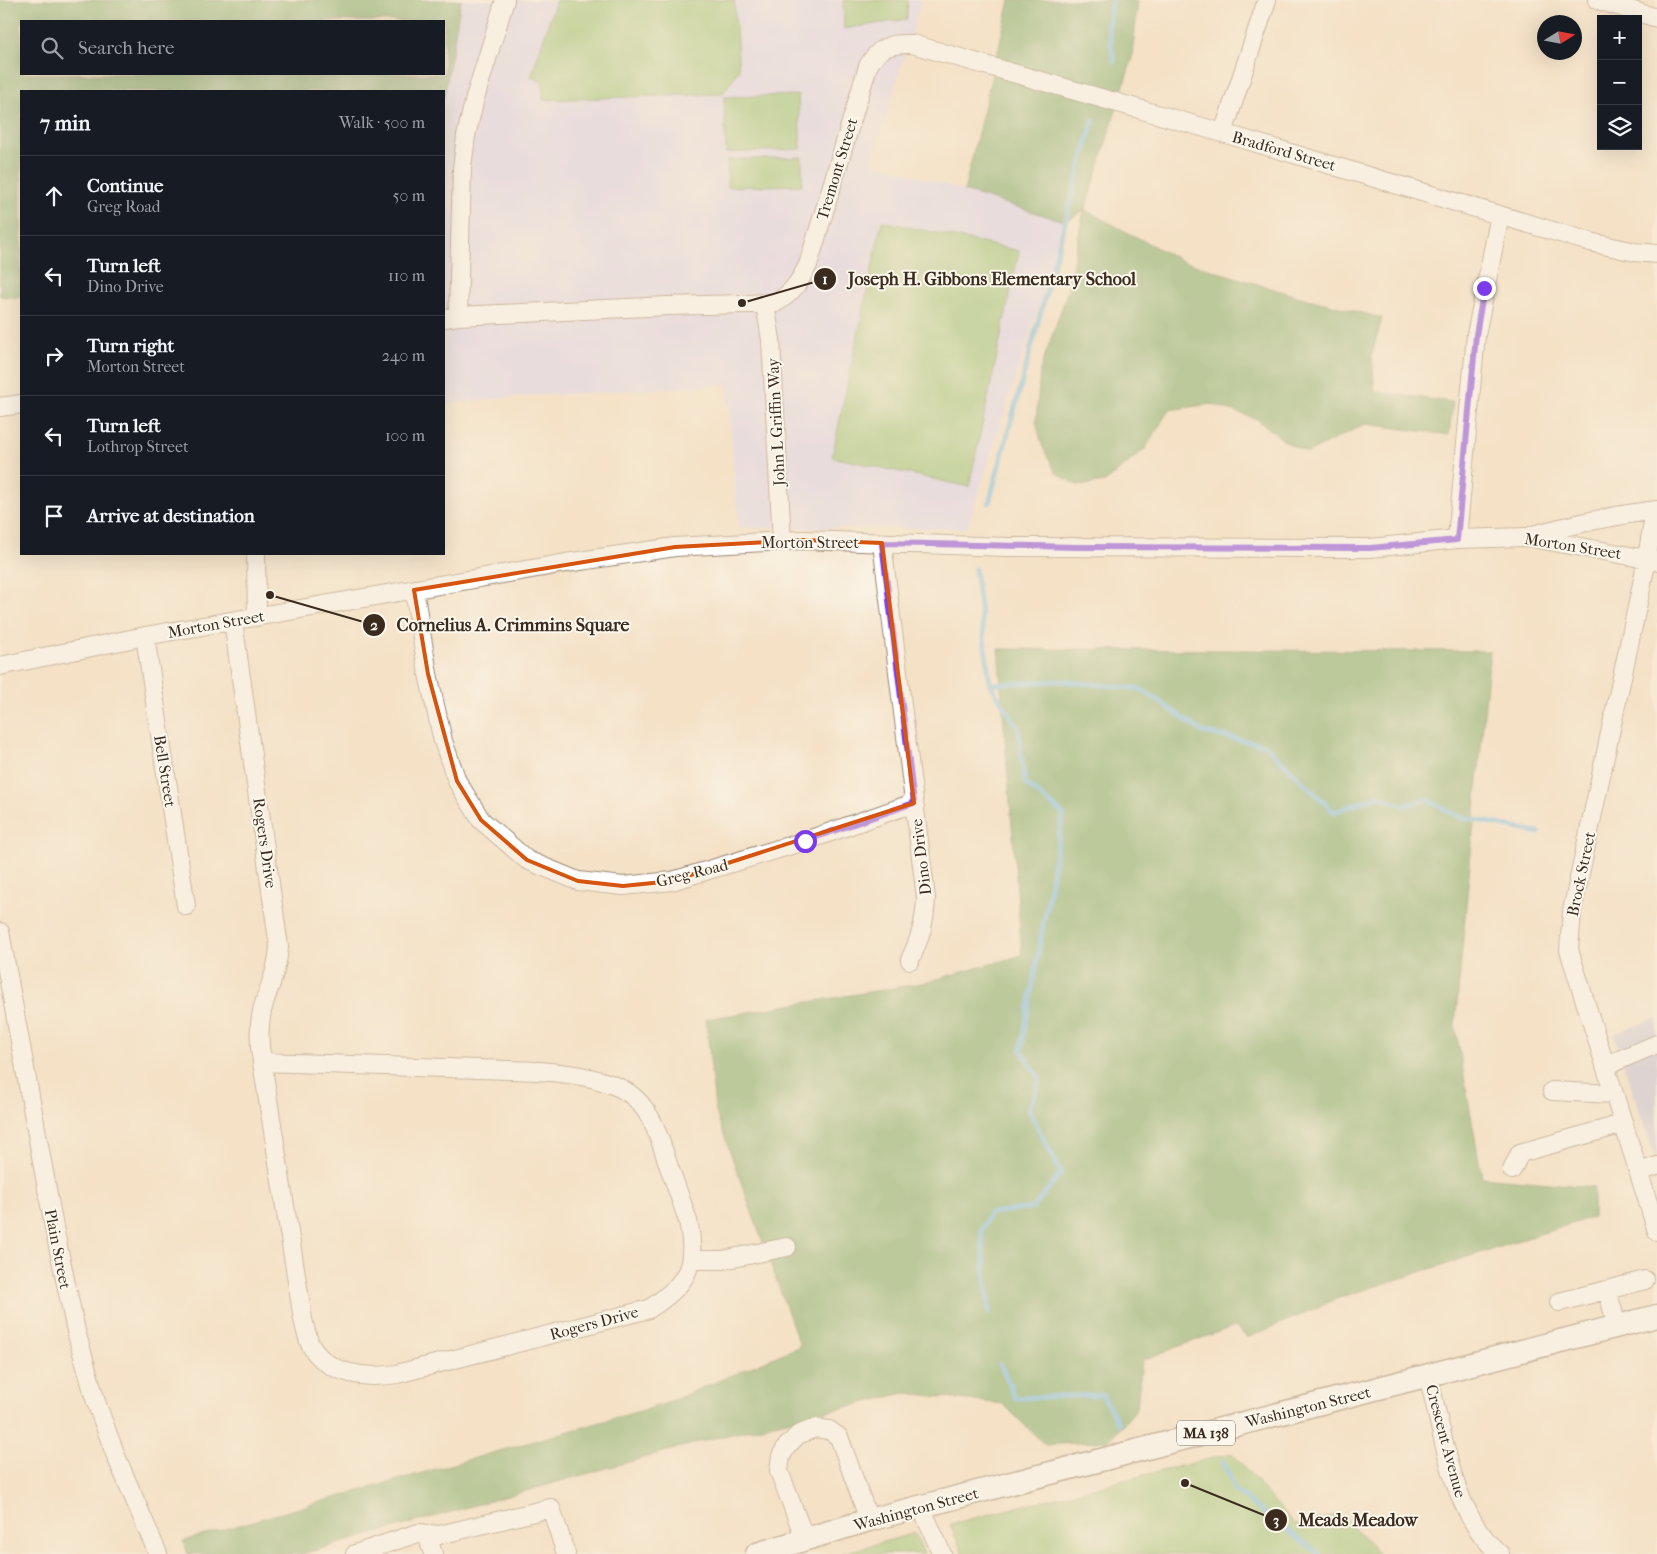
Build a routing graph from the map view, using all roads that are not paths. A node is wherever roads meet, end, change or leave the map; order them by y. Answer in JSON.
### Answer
{"nodes":[{"id":1,"x":505,"y":0,"type":"edge"},
{"id":2,"x":1267,"y":0,"type":"edge"},
{"id":3,"x":1597,"y":0,"type":"edge"},
{"id":4,"x":1657,"y":18,"type":"edge"},
{"id":5,"x":912,"y":44,"type":"joint"},
{"id":6,"x":1222,"y":133,"type":"junction"},
{"id":7,"x":1500,"y":215,"type":"junction"},
{"id":8,"x":1657,"y":254,"type":"edge"},
{"id":9,"x":765,"y":303,"type":"junction"},
{"id":10,"x":451,"y":317,"type":"edge"},
{"id":11,"x":20,"y":404,"type":"edge"},
{"id":12,"x":0,"y":407,"type":"edge"},
{"id":13,"x":1656,"y":510,"type":"edge"},
{"id":14,"x":1527,"y":537,"type":"junction"},
{"id":15,"x":1457,"y":540,"type":"junction"},
{"id":16,"x":782,"y":541,"type":"junction"},
{"id":17,"x":882,"y":543,"type":"junction"},
{"id":18,"x":256,"y":555,"type":"edge"},
{"id":19,"x":1652,"y":560,"type":"edge"},
{"id":20,"x":414,"y":590,"type":"junction"},
{"id":21,"x":257,"y":617,"type":"junction"},
{"id":22,"x":233,"y":621,"type":"junction"},
{"id":23,"x":145,"y":636,"type":"junction"},
{"id":24,"x":0,"y":666,"type":"edge"},
{"id":25,"x":914,"y":803,"type":"junction"},
{"id":26,"x":186,"y":906,"type":"dead end"},
{"id":27,"x":0,"y":932,"type":"edge"},
{"id":28,"x":910,"y":960,"type":"dead end"},
{"id":29,"x":1657,"y":1044,"type":"edge"},
{"id":30,"x":262,"y":1062,"type":"junction"},
{"id":31,"x":1605,"y":1066,"type":"junction"},
{"id":32,"x":1552,"y":1091,"type":"dead end"},
{"id":33,"x":1614,"y":1094,"type":"junction"},
{"id":34,"x":1623,"y":1124,"type":"junction"},
{"id":35,"x":1657,"y":1166,"type":"edge"},
{"id":36,"x":1512,"y":1170,"type":"dead end"},
{"id":37,"x":1638,"y":1172,"type":"junction"},
{"id":38,"x":1657,"y":1231,"type":"edge"},
{"id":39,"x":787,"y":1247,"type":"dead end"},
{"id":40,"x":691,"y":1260,"type":"junction"},
{"id":41,"x":1645,"y":1280,"type":"dead end"},
{"id":42,"x":1607,"y":1290,"type":"junction"},
{"id":43,"x":1558,"y":1302,"type":"dead end"},
{"id":44,"x":1657,"y":1316,"type":"edge"},
{"id":45,"x":1617,"y":1326,"type":"junction"},
{"id":46,"x":1428,"y":1376,"type":"junction"},
{"id":47,"x":921,"y":1507,"type":"junction"},
{"id":48,"x":869,"y":1520,"type":"junction"},
{"id":49,"x":428,"y":1534,"type":"junction"},
{"id":50,"x":793,"y":1546,"type":"edge"},
{"id":51,"x":380,"y":1550,"type":"edge"},
{"id":52,"x":563,"y":1553,"type":"edge"},
{"id":53,"x":158,"y":1554,"type":"edge"},
{"id":54,"x":355,"y":1554,"type":"edge"},
{"id":55,"x":434,"y":1554,"type":"edge"},
{"id":56,"x":756,"y":1554,"type":"edge"},
{"id":57,"x":942,"y":1554,"type":"edge"},
{"id":58,"x":1500,"y":1554,"type":"edge"}],
"edges":[{"from":1,"to":10,"type":"street"},
{"from":2,"to":6,"type":"street"},
{"from":3,"to":4,"type":"street"},
{"from":5,"to":6,"type":"street","name":"Bradford Street"},
{"from":5,"to":9,"type":"street","name":"Tremont Street"},
{"from":6,"to":7,"type":"street","name":"Bradford Street"},
{"from":7,"to":8,"type":"street","name":"Bradford Street"},
{"from":7,"to":15,"type":"street"},
{"from":9,"to":10,"type":"street","name":"Tremont Street"},
{"from":9,"to":16,"type":"street","name":"John L Griffin Way"},
{"from":11,"to":12,"type":"street"},
{"from":13,"to":14,"type":"street"},
{"from":13,"to":19,"type":"street","name":"Brock Street"},
{"from":14,"to":15,"type":"street","name":"Morton Street"},
{"from":14,"to":19,"type":"street","name":"Morton Street"},
{"from":15,"to":17,"type":"street","name":"Morton Street"},
{"from":16,"to":17,"type":"street","name":"Morton Street"},
{"from":16,"to":20,"type":"street","name":"Morton Street"},
{"from":17,"to":25,"type":"street","name":"Dino Drive"},
{"from":18,"to":21,"type":"street"},
{"from":19,"to":31,"type":"street","name":"Brock Street"},
{"from":20,"to":21,"type":"street","name":"Morton Street"},
{"from":20,"to":25,"type":"street","name":"Greg Road"},
{"from":21,"to":22,"type":"street","name":"Morton Street"},
{"from":22,"to":23,"type":"street","name":"Morton Street"},
{"from":22,"to":30,"type":"street","name":"Rogers Drive"},
{"from":23,"to":24,"type":"street","name":"Morton Street"},
{"from":23,"to":26,"type":"street","name":"Bell Street"},
{"from":25,"to":28,"type":"street","name":"Dino Drive"},
{"from":27,"to":53,"type":"street","name":"Plain Street"},
{"from":29,"to":31,"type":"street"},
{"from":30,"to":40,"type":"street","name":"Rogers Drive"},
{"from":30,"to":40,"type":"street","name":"Rogers Drive"},
{"from":31,"to":33,"type":"street","name":"Brock Street"},
{"from":32,"to":33,"type":"street"},
{"from":33,"to":34,"type":"street","name":"Brock Street"},
{"from":34,"to":36,"type":"street"},
{"from":34,"to":37,"type":"street","name":"Brock Street"},
{"from":35,"to":37,"type":"street"},
{"from":37,"to":38,"type":"street","name":"Brock Street"},
{"from":39,"to":40,"type":"street"},
{"from":41,"to":42,"type":"street"},
{"from":42,"to":43,"type":"street"},
{"from":42,"to":45,"type":"street"},
{"from":44,"to":45,"type":"main road","name":"Washington Street","number":"MA 138"},
{"from":45,"to":46,"type":"main road","name":"Washington Street","number":"MA 138"},
{"from":46,"to":47,"type":"main road","name":"Washington Street","number":"MA 138"},
{"from":46,"to":58,"type":"street","name":"Crescent Avenue"},
{"from":47,"to":48,"type":"main road","name":"Washington Street","number":"MA 138"},
{"from":47,"to":57,"type":"street"},
{"from":48,"to":50,"type":"main road","name":"Washington Street","number":"MA 138"},
{"from":48,"to":50,"type":"street"},
{"from":49,"to":51,"type":"street"},
{"from":49,"to":52,"type":"street"},
{"from":49,"to":55,"type":"street"},
{"from":50,"to":56,"type":"main road","name":"Washington Street","number":"MA 138"},
{"from":51,"to":54,"type":"street"}]}
